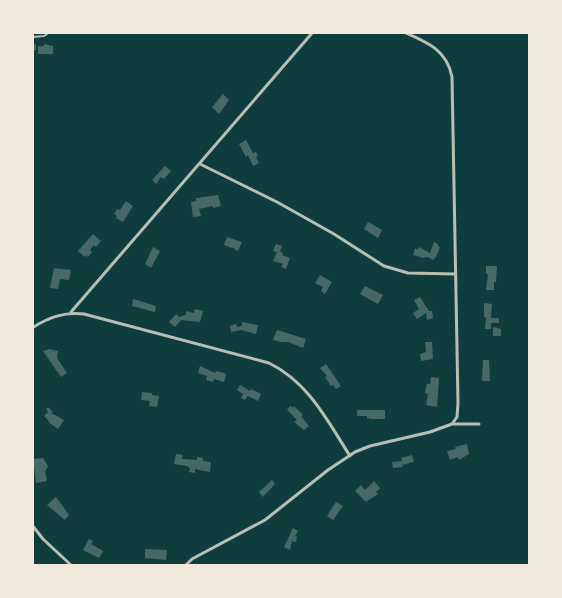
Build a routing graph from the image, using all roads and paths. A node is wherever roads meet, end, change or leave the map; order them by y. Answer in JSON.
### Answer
{"nodes":[{"id":1,"x":50,"y":32,"type":"edge"},
{"id":2,"x":314,"y":32,"type":"edge"},
{"id":3,"x":404,"y":32,"type":"edge"},
{"id":4,"x":32,"y":37,"type":"edge"},
{"id":5,"x":200,"y":164,"type":"junction"},
{"id":6,"x":455,"y":274,"type":"junction"},
{"id":7,"x":71,"y":312,"type":"junction"},
{"id":8,"x":32,"y":328,"type":"edge"},
{"id":9,"x":452,"y":424,"type":"junction"},
{"id":10,"x":479,"y":424,"type":"dead end"},
{"id":11,"x":350,"y":456,"type":"junction"},
{"id":12,"x":32,"y":525,"type":"edge"},
{"id":13,"x":72,"y":566,"type":"edge"},
{"id":14,"x":185,"y":566,"type":"edge"}],
"edges":[{"from":1,"to":4,"type":"lane"},
{"from":2,"to":5,"type":"street"},
{"from":3,"to":6,"type":"street"},
{"from":5,"to":6,"type":"street"},
{"from":5,"to":7,"type":"street"},
{"from":6,"to":9,"type":"street"},
{"from":7,"to":8,"type":"street"},
{"from":7,"to":11,"type":"street"},
{"from":9,"to":10,"type":"street"},
{"from":9,"to":11,"type":"street"},
{"from":11,"to":14,"type":"street"},
{"from":12,"to":13,"type":"street"}]}
